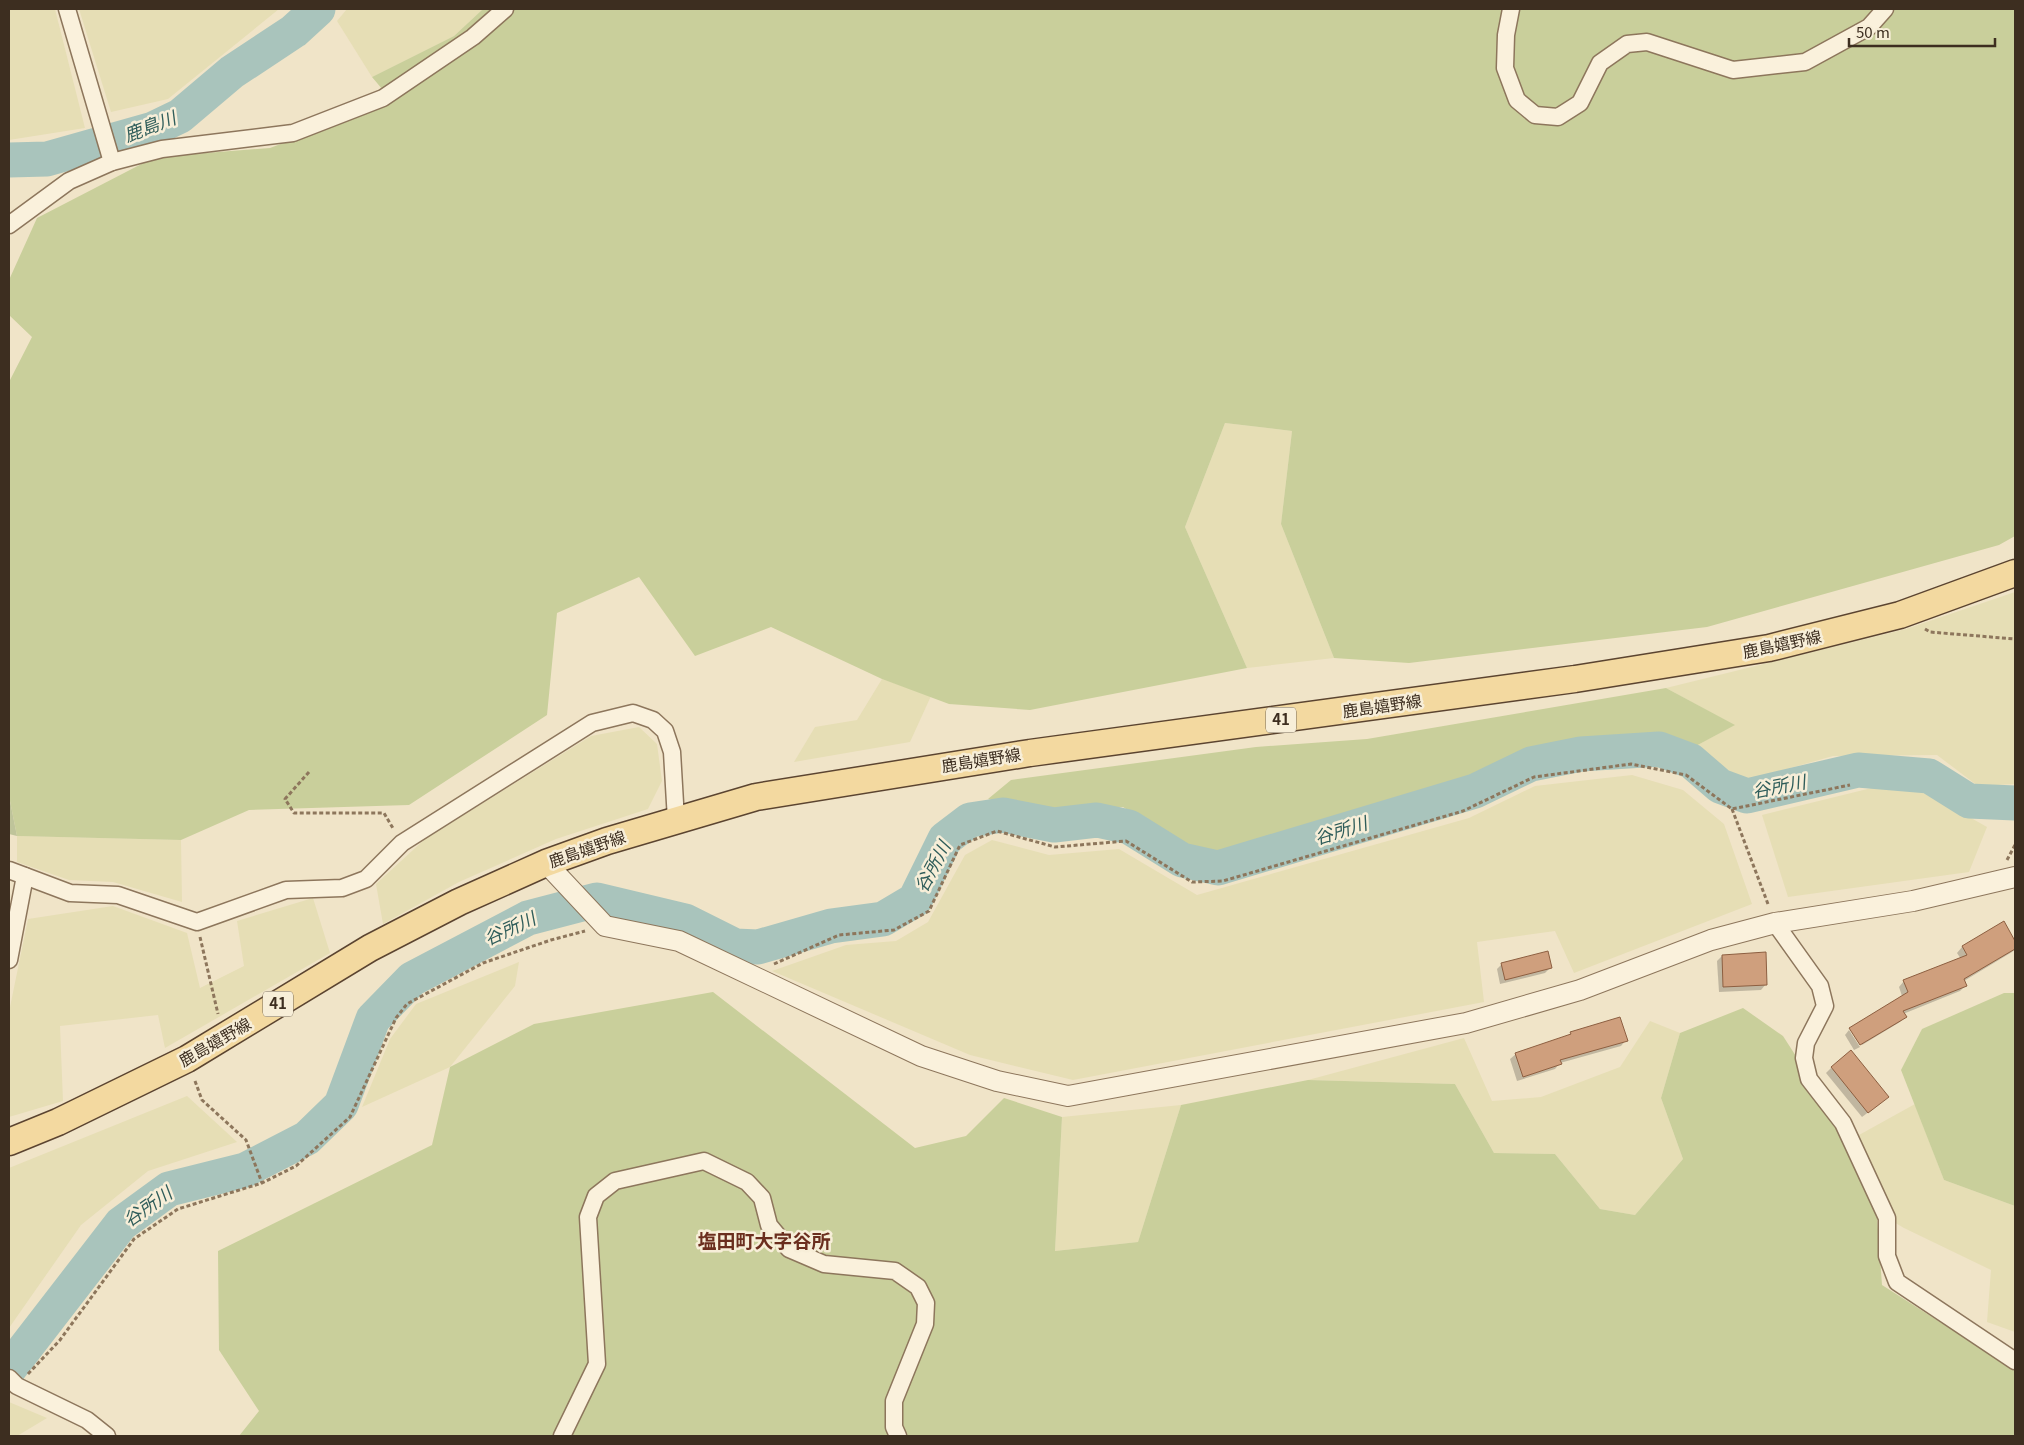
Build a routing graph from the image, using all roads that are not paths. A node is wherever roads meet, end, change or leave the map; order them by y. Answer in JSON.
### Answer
{"nodes":[{"id":1,"x":67,"y":9,"type":"edge"},
{"id":2,"x":505,"y":9,"type":"edge"},
{"id":3,"x":1512,"y":9,"type":"edge"},
{"id":4,"x":1885,"y":9,"type":"edge"},
{"id":5,"x":112,"y":162,"type":"junction"},
{"id":6,"x":9,"y":225,"type":"edge"},
{"id":7,"x":2015,"y":573,"type":"edge"},
{"id":8,"x":676,"y":820,"type":"junction"},
{"id":9,"x":546,"y":863,"type":"junction"},
{"id":10,"x":9,"y":870,"type":"edge"},
{"id":11,"x":25,"y":876,"type":"junction"},
{"id":12,"x":2015,"y":877,"type":"edge"},
{"id":13,"x":1776,"y":922,"type":"junction"},
{"id":14,"x":9,"y":960,"type":"edge"},
{"id":15,"x":9,"y":1142,"type":"edge"},
{"id":16,"x":2015,"y":1361,"type":"edge"},
{"id":17,"x":13,"y":1382,"type":"edge"},
{"id":18,"x":107,"y":1436,"type":"edge"},
{"id":19,"x":562,"y":1436,"type":"edge"},
{"id":20,"x":898,"y":1436,"type":"edge"}],
"edges":[{"from":1,"to":5,"type":"street"},
{"from":2,"to":5,"type":"street"},
{"from":3,"to":4,"type":"street"},
{"from":5,"to":6,"type":"street"},
{"from":7,"to":8,"type":"main road","name":"鹿島嬉野線","number":"41"},
{"from":8,"to":9,"type":"main road","name":"鹿島嬉野線","number":"41"},
{"from":8,"to":11,"type":"street"},
{"from":9,"to":13,"type":"street"},
{"from":9,"to":15,"type":"main road","name":"鹿島嬉野線","number":"41"},
{"from":10,"to":11,"type":"street"},
{"from":11,"to":14,"type":"street"},
{"from":12,"to":13,"type":"street"},
{"from":13,"to":16,"type":"street"},
{"from":17,"to":18,"type":"street"},
{"from":19,"to":20,"type":"street"}]}
